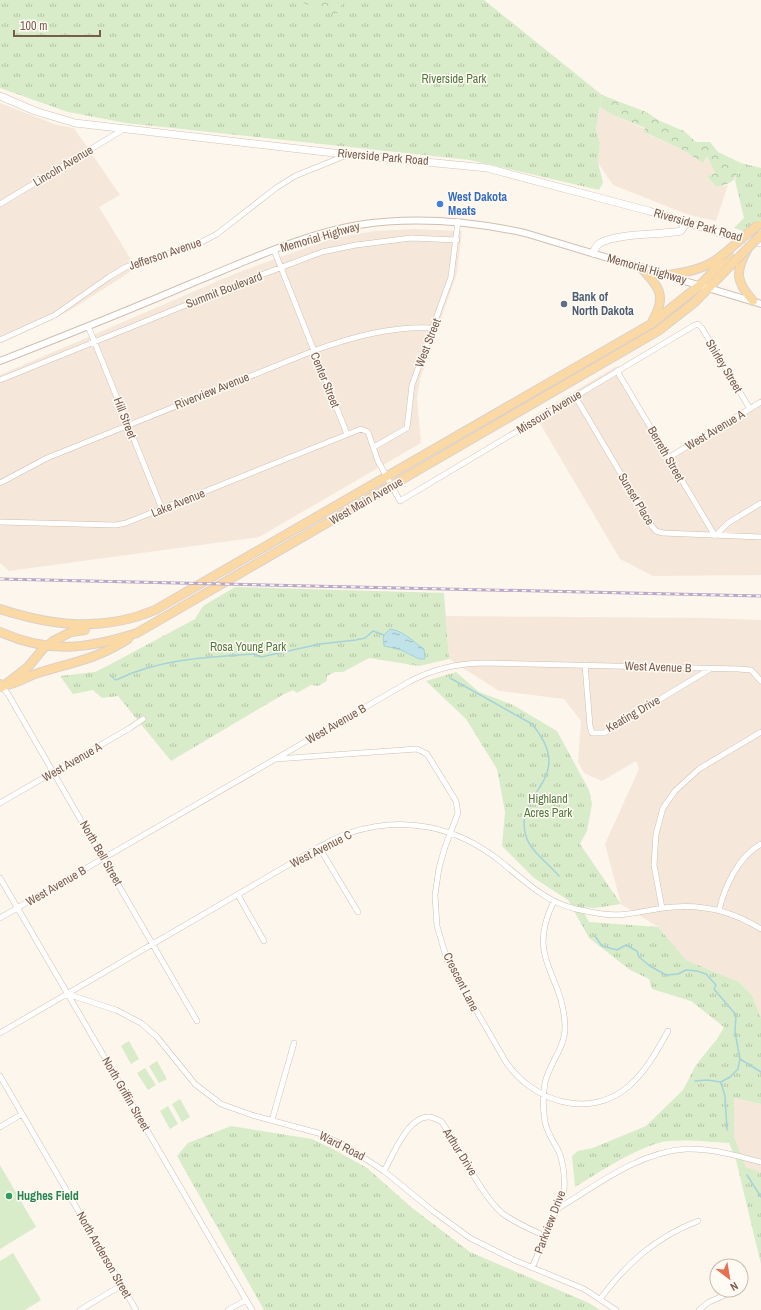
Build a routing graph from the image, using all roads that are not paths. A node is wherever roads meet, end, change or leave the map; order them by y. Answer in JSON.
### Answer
{"nodes":[{"id":1,"x":0,"y":96,"type":"edge"},
{"id":2,"x":126,"y":128,"type":"junction"},
{"id":3,"x":348,"y":154,"type":"junction"},
{"id":4,"x":0,"y":204,"type":"edge"},
{"id":5,"x":458,"y":221,"type":"junction"},
{"id":6,"x":686,"y":223,"type":"junction"},
{"id":7,"x":759,"y":223,"type":"edge"},
{"id":8,"x":761,"y":235,"type":"edge"},
{"id":9,"x":457,"y":240,"type":"junction"},
{"id":10,"x":761,"y":243,"type":"edge"},
{"id":11,"x":750,"y":246,"type":"junction"},
{"id":12,"x":274,"y":250,"type":"junction"},
{"id":13,"x":592,"y":253,"type":"junction"},
{"id":14,"x":280,"y":268,"type":"junction"},
{"id":15,"x":641,"y":268,"type":"junction"},
{"id":16,"x":669,"y":275,"type":"junction"},
{"id":17,"x":700,"y":285,"type":"junction"},
{"id":18,"x":710,"y":288,"type":"junction"},
{"id":19,"x":753,"y":301,"type":"junction"},
{"id":20,"x":761,"y":304,"type":"edge"},
{"id":21,"x":651,"y":324,"type":"junction"},
{"id":22,"x":698,"y":324,"type":"joint"},
{"id":23,"x":88,"y":326,"type":"junction"},
{"id":24,"x":433,"y":328,"type":"junction"},
{"id":25,"x":0,"y":340,"type":"edge"},
{"id":26,"x":95,"y":341,"type":"junction"},
{"id":27,"x":313,"y":351,"type":"junction"},
{"id":28,"x":0,"y":361,"type":"edge"},
{"id":29,"x":617,"y":371,"type":"junction"},
{"id":30,"x":0,"y":380,"type":"edge"},
{"id":31,"x":575,"y":396,"type":"junction"},
{"id":32,"x":761,"y":402,"type":"edge"},
{"id":33,"x":750,"y":409,"type":"junction"},
{"id":34,"x":128,"y":425,"type":"junction"},
{"id":35,"x":347,"y":434,"type":"junction"},
{"id":36,"x":374,"y":447,"type":"junction"},
{"id":37,"x":668,"y":458,"type":"junction"},
{"id":38,"x":385,"y":476,"type":"junction"},
{"id":39,"x":0,"y":484,"type":"edge"},
{"id":40,"x":391,"y":486,"type":"junction"},
{"id":41,"x":761,"y":503,"type":"edge"},
{"id":42,"x":162,"y":510,"type":"junction"},
{"id":43,"x":0,"y":522,"type":"edge"},
{"id":44,"x":715,"y":536,"type":"junction"},
{"id":45,"x":761,"y":537,"type":"edge"},
{"id":46,"x":0,"y":609,"type":"edge"},
{"id":47,"x":145,"y":614,"type":"junction"},
{"id":48,"x":0,"y":632,"type":"edge"},
{"id":49,"x":137,"y":633,"type":"junction"},
{"id":50,"x":48,"y":645,"type":"junction"},
{"id":51,"x":585,"y":665,"type":"junction"},
{"id":52,"x":711,"y":668,"type":"junction"},
{"id":53,"x":761,"y":680,"type":"edge"},
{"id":54,"x":2,"y":686,"type":"edge"},
{"id":55,"x":143,"y":719,"type":"dead end"},
{"id":56,"x":761,"y":732,"type":"edge"},
{"id":57,"x":276,"y":759,"type":"junction"},
{"id":58,"x":54,"y":772,"type":"junction"},
{"id":59,"x":0,"y":803,"type":"edge"},
{"id":60,"x":450,"y":833,"type":"junction"},
{"id":61,"x":761,"y":844,"type":"edge"},
{"id":62,"x":319,"y":847,"type":"junction"},
{"id":63,"x":104,"y":858,"type":"junction"},
{"id":64,"x":0,"y":878,"type":"edge"},
{"id":65,"x":238,"y":895,"type":"junction"},
{"id":66,"x":554,"y":901,"type":"junction"},
{"id":67,"x":17,"y":908,"type":"junction"},
{"id":68,"x":662,"y":908,"type":"junction"},
{"id":69,"x":719,"y":910,"type":"junction"},
{"id":70,"x":358,"y":912,"type":"dead end"},
{"id":71,"x":0,"y":918,"type":"edge"},
{"id":72,"x":761,"y":929,"type":"edge"},
{"id":73,"x":264,"y":941,"type":"dead end"},
{"id":74,"x":153,"y":945,"type":"junction"},
{"id":75,"x":67,"y":994,"type":"junction"},
{"id":76,"x":196,"y":1021,"type":"dead end"},
{"id":77,"x":668,"y":1031,"type":"dead end"},
{"id":78,"x":0,"y":1033,"type":"edge"},
{"id":79,"x":294,"y":1043,"type":"dead end"},
{"id":80,"x":0,"y":1076,"type":"edge"},
{"id":81,"x":544,"y":1095,"type":"junction"},
{"id":82,"x":22,"y":1114,"type":"junction"},
{"id":83,"x":272,"y":1120,"type":"junction"},
{"id":84,"x":0,"y":1127,"type":"edge"},
{"id":85,"x":761,"y":1162,"type":"edge"},
{"id":86,"x":384,"y":1171,"type":"junction"},
{"id":87,"x":557,"y":1209,"type":"junction"},
{"id":88,"x":698,"y":1221,"type":"dead end"},
{"id":89,"x":545,"y":1236,"type":"junction"},
{"id":90,"x":532,"y":1268,"type":"junction"},
{"id":91,"x":122,"y":1285,"type":"junction"},
{"id":92,"x":718,"y":1298,"type":"edge"},
{"id":93,"x":600,"y":1299,"type":"junction"},
{"id":94,"x":246,"y":1300,"type":"junction"},
{"id":95,"x":80,"y":1310,"type":"edge"},
{"id":96,"x":136,"y":1310,"type":"edge"},
{"id":97,"x":228,"y":1310,"type":"edge"},
{"id":98,"x":252,"y":1310,"type":"edge"},
{"id":99,"x":616,"y":1310,"type":"edge"},
{"id":100,"x":699,"y":1310,"type":"edge"}],
"edges":[{"from":1,"to":2,"type":"main road","name":"Riverside Park Road"},
{"from":2,"to":3,"type":"main road","name":"Riverside Park Road"},
{"from":2,"to":4,"type":"street","name":"Lincoln Avenue"},
{"from":3,"to":6,"type":"main road","name":"Riverside Park Road"},
{"from":3,"to":25,"type":"street","name":"Jefferson Avenue"},
{"from":5,"to":9,"type":"street","name":"West Street"},
{"from":5,"to":12,"type":"street","name":"Memorial Highway"},
{"from":5,"to":13,"type":"street","name":"Memorial Highway"},
{"from":6,"to":10,"type":"main road","name":"Riverside Park Road"},
{"from":6,"to":13,"type":"main road"},
{"from":7,"to":16,"type":"main road","bridge":true},
{"from":7,"to":17,"type":"main road","name":"Memorial Highway","bridge":true},
{"from":8,"to":11,"type":"main road","bridge":true},
{"from":9,"to":14,"type":"street","name":"Summit Boulevard"},
{"from":9,"to":24,"type":"street","name":"West Street"},
{"from":11,"to":18,"type":"main road","bridge":true},
{"from":11,"to":19,"type":"main road","bridge":true},
{"from":12,"to":14,"type":"street","name":"Center Street"},
{"from":12,"to":23,"type":"street","name":"Memorial Highway"},
{"from":13,"to":15,"type":"street","name":"Memorial Highway"},
{"from":14,"to":26,"type":"street","name":"Summit Boulevard"},
{"from":14,"to":27,"type":"street","name":"Center Street"},
{"from":15,"to":16,"type":"street","name":"Memorial Highway"},
{"from":15,"to":21,"type":"main road"},
{"from":16,"to":17,"type":"street","name":"Memorial Highway"},
{"from":17,"to":18,"type":"street","name":"Memorial Highway"},
{"from":17,"to":21,"type":"main road","name":"West Main Avenue"},
{"from":18,"to":19,"type":"street","name":"Memorial Highway"},
{"from":18,"to":40,"type":"main road","name":"West Main Avenue"},
{"from":19,"to":20,"type":"street","name":"Memorial Highway"},
{"from":21,"to":38,"type":"main road","name":"West Main Avenue"},
{"from":22,"to":29,"type":"street","name":"Missouri Avenue"},
{"from":22,"to":33,"type":"street","name":"Shirley Street"},
{"from":23,"to":26,"type":"street","name":"Hill Street"},
{"from":23,"to":28,"type":"street","name":"Memorial Highway"},
{"from":24,"to":27,"type":"street","name":"Riverview Avenue"},
{"from":24,"to":36,"type":"street","name":"West Street"},
{"from":26,"to":30,"type":"street","name":"Summit Boulevard"},
{"from":26,"to":34,"type":"street","name":"Hill Street"},
{"from":27,"to":34,"type":"street","name":"Riverview Avenue"},
{"from":27,"to":35,"type":"street","name":"Center Street"},
{"from":29,"to":31,"type":"street","name":"Missouri Avenue"},
{"from":29,"to":37,"type":"street","name":"Berreth Street"},
{"from":31,"to":40,"type":"street","name":"Missouri Avenue"},
{"from":31,"to":44,"type":"street","name":"Sunset Place"},
{"from":32,"to":33,"type":"street","name":"West Avenue A"},
{"from":33,"to":37,"type":"street","name":"West Avenue A"},
{"from":34,"to":39,"type":"street","name":"Riverview Avenue"},
{"from":34,"to":42,"type":"street","name":"Hill Street"},
{"from":35,"to":36,"type":"street"},
{"from":35,"to":42,"type":"street","name":"Lake Avenue"},
{"from":36,"to":38,"type":"street"},
{"from":37,"to":44,"type":"street","name":"Berreth Street"},
{"from":38,"to":40,"type":"street"},
{"from":38,"to":47,"type":"main road","name":"West Main Avenue"},
{"from":40,"to":49,"type":"main road","name":"West Main Avenue"},
{"from":41,"to":44,"type":"street"},
{"from":42,"to":43,"type":"street","name":"Lake Avenue"},
{"from":44,"to":45,"type":"street","name":"Sunset Place"},
{"from":46,"to":47,"type":"main road","name":"West Main Avenue"},
{"from":47,"to":50,"type":"main road"},
{"from":48,"to":50,"type":"main road","name":"West Main Avenue"},
{"from":49,"to":50,"type":"main road","name":"West Main Avenue"},
{"from":49,"to":54,"type":"main road"},
{"from":50,"to":54,"type":"main road"},
{"from":51,"to":52,"type":"street","name":"West Avenue B"},
{"from":51,"to":52,"type":"street","name":"Keating Drive"},
{"from":51,"to":57,"type":"street","name":"West Avenue B"},
{"from":52,"to":53,"type":"street","name":"West Avenue B"},
{"from":54,"to":58,"type":"street","name":"North Bell Street"},
{"from":55,"to":58,"type":"street","name":"West Avenue A"},
{"from":56,"to":68,"type":"street"},
{"from":57,"to":60,"type":"street","name":"Crescent Lane"},
{"from":57,"to":63,"type":"street","name":"West Avenue B"},
{"from":58,"to":59,"type":"street","name":"West Avenue A"},
{"from":58,"to":63,"type":"street","name":"North Bell Street"},
{"from":60,"to":62,"type":"street","name":"West Avenue C"},
{"from":60,"to":66,"type":"street","name":"West Avenue C"},
{"from":60,"to":81,"type":"street","name":"Crescent Lane"},
{"from":61,"to":69,"type":"street"},
{"from":62,"to":65,"type":"street","name":"West Avenue C"},
{"from":62,"to":70,"type":"street"},
{"from":63,"to":67,"type":"street","name":"West Avenue B"},
{"from":63,"to":74,"type":"street","name":"North Bell Street"},
{"from":64,"to":67,"type":"street","name":"North Griffin Street"},
{"from":65,"to":73,"type":"street"},
{"from":65,"to":74,"type":"street","name":"West Avenue C"},
{"from":66,"to":68,"type":"street","name":"West Avenue C"},
{"from":66,"to":81,"type":"street","name":"Parkview Drive"},
{"from":67,"to":71,"type":"street","name":"West Avenue B"},
{"from":67,"to":75,"type":"street","name":"North Griffin Street"},
{"from":68,"to":69,"type":"street","name":"West Avenue C"},
{"from":69,"to":72,"type":"street","name":"West Avenue C"},
{"from":74,"to":75,"type":"street","name":"West Avenue C"},
{"from":74,"to":76,"type":"street","name":"North Bell Street"},
{"from":75,"to":78,"type":"street","name":"West Avenue C"},
{"from":75,"to":83,"type":"street","name":"Ward Road"},
{"from":75,"to":94,"type":"street","name":"North Griffin Street"},
{"from":77,"to":81,"type":"street","name":"Crescent Lane"},
{"from":79,"to":83,"type":"street"},
{"from":80,"to":82,"type":"street","name":"North Anderson Street"},
{"from":81,"to":87,"type":"street","name":"Parkview Drive"},
{"from":82,"to":84,"type":"street"},
{"from":82,"to":91,"type":"street","name":"North Anderson Street"},
{"from":83,"to":86,"type":"street","name":"Ward Road"},
{"from":85,"to":87,"type":"street"},
{"from":86,"to":89,"type":"street","name":"Arthur Drive"},
{"from":86,"to":90,"type":"street","name":"Ward Road"},
{"from":87,"to":89,"type":"street","name":"Parkview Drive"},
{"from":88,"to":93,"type":"street"},
{"from":89,"to":90,"type":"street","name":"Parkview Drive"},
{"from":90,"to":93,"type":"street","name":"Ward Road"},
{"from":91,"to":95,"type":"street"},
{"from":91,"to":96,"type":"street","name":"North Anderson Street"},
{"from":92,"to":100,"type":"street"},
{"from":93,"to":99,"type":"street","name":"Ward Road"},
{"from":94,"to":97,"type":"street"},
{"from":94,"to":98,"type":"street","name":"North Griffin Street"}]}
